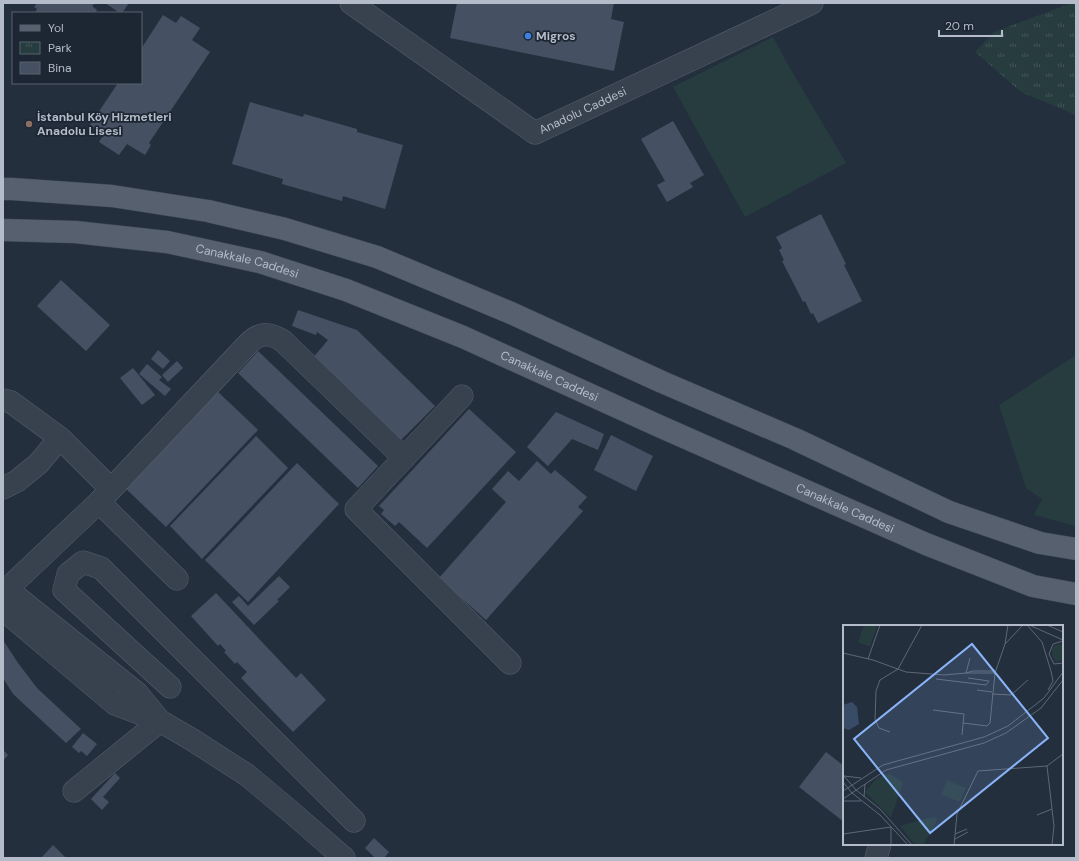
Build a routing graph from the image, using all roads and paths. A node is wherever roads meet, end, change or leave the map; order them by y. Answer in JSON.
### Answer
{"nodes":[{"id":1,"x":351,"y":3,"type":"edge"},
{"id":2,"x":812,"y":3,"type":"edge"},
{"id":3,"x":3,"y":189,"type":"edge"},
{"id":4,"x":3,"y":230,"type":"edge"},
{"id":5,"x":462,"y":396,"type":"dead end"},
{"id":6,"x":3,"y":400,"type":"edge"},
{"id":7,"x":60,"y":438,"type":"junction"},
{"id":8,"x":404,"y":458,"type":"junction"},
{"id":9,"x":3,"y":488,"type":"edge"},
{"id":10,"x":105,"y":496,"type":"junction"},
{"id":11,"x":1076,"y":549,"type":"edge"},
{"id":12,"x":177,"y":579,"type":"dead end"},
{"id":13,"x":3,"y":594,"type":"edge"},
{"id":14,"x":1076,"y":594,"type":"edge"},
{"id":15,"x":3,"y":602,"type":"edge"},
{"id":16,"x":510,"y":663,"type":"dead end"},
{"id":17,"x":170,"y":687,"type":"dead end"},
{"id":18,"x":160,"y":721,"type":"junction"},
{"id":19,"x":74,"y":791,"type":"dead end"},
{"id":20,"x":354,"y":821,"type":"dead end"},
{"id":21,"x":880,"y":845,"type":"edge"},
{"id":22,"x":344,"y":858,"type":"edge"},
{"id":23,"x":876,"y":858,"type":"edge"}],
"edges":[{"from":1,"to":2,"type":"street","name":"Anadolu Caddesi"},
{"from":3,"to":11,"type":"main road"},
{"from":4,"to":14,"type":"main road","name":"Canakkale Caddesi"},
{"from":5,"to":8,"type":"street"},
{"from":6,"to":7,"type":"street"},
{"from":7,"to":9,"type":"street"},
{"from":7,"to":10,"type":"street"},
{"from":8,"to":10,"type":"street"},
{"from":8,"to":16,"type":"street"},
{"from":10,"to":12,"type":"street"},
{"from":10,"to":13,"type":"street"},
{"from":13,"to":18,"type":"street"},
{"from":15,"to":18,"type":"street"},
{"from":17,"to":20,"type":"street"},
{"from":18,"to":19,"type":"street"},
{"from":18,"to":22,"type":"street"},
{"from":21,"to":23,"type":"street"}]}
